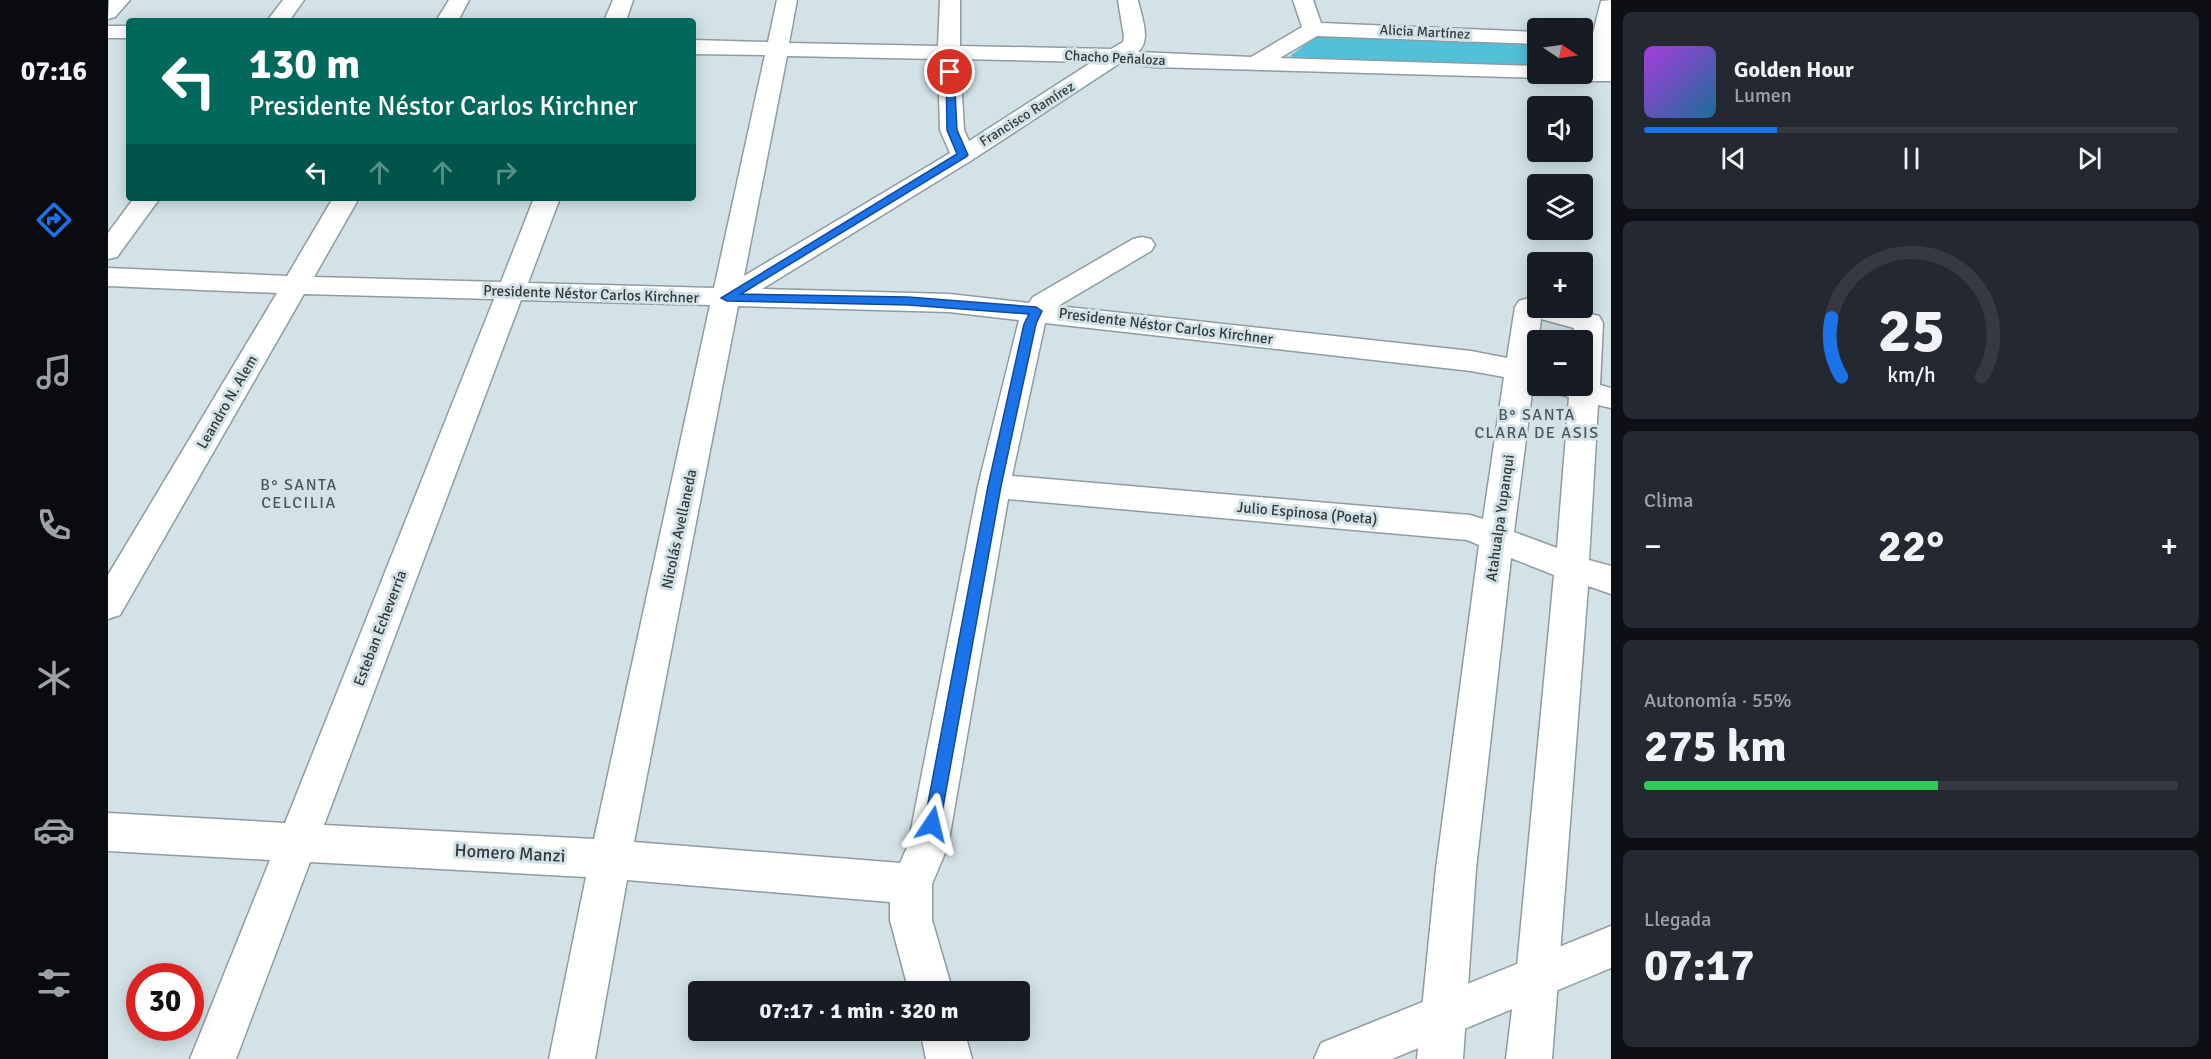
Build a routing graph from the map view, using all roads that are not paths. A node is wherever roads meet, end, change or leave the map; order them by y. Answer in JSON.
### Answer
{"nodes":[{"id":1,"x":120,"y":0,"type":"edge"},
{"id":2,"x":294,"y":0,"type":"edge"},
{"id":3,"x":459,"y":0,"type":"edge"},
{"id":4,"x":623,"y":0,"type":"edge"},
{"id":5,"x":787,"y":0,"type":"edge"},
{"id":6,"x":950,"y":0,"type":"edge"},
{"id":7,"x":1128,"y":0,"type":"edge"},
{"id":8,"x":1303,"y":0,"type":"edge"},
{"id":9,"x":1591,"y":0,"type":"edge"},
{"id":10,"x":1611,"y":1,"type":"edge"},
{"id":11,"x":108,"y":13,"type":"edge"},
{"id":12,"x":280,"y":18,"type":"edge"},
{"id":13,"x":449,"y":18,"type":"edge"},
{"id":14,"x":616,"y":18,"type":"edge"},
{"id":15,"x":1313,"y":29,"type":"junction"},
{"id":16,"x":108,"y":32,"type":"edge"},
{"id":17,"x":126,"y":32,"type":"edge"},
{"id":18,"x":1596,"y":35,"type":"edge"},
{"id":19,"x":1527,"y":38,"type":"edge"},
{"id":20,"x":696,"y":47,"type":"edge"},
{"id":21,"x":777,"y":50,"type":"junction"},
{"id":22,"x":949,"y":53,"type":"junction"},
{"id":23,"x":1118,"y":57,"type":"junction"},
{"id":24,"x":1256,"y":63,"type":"junction"},
{"id":25,"x":1527,"y":73,"type":"edge"},
{"id":26,"x":1607,"y":74,"type":"edge"},
{"id":27,"x":963,"y":155,"type":"junction"},
{"id":28,"x":145,"y":201,"type":"edge"},
{"id":29,"x":344,"y":201,"type":"edge"},
{"id":30,"x":546,"y":201,"type":"edge"},
{"id":31,"x":1142,"y":244,"type":"dead end"},
{"id":32,"x":108,"y":251,"type":"edge"},
{"id":33,"x":108,"y":277,"type":"edge"},
{"id":34,"x":296,"y":285,"type":"junction"},
{"id":35,"x":512,"y":291,"type":"junction"},
{"id":36,"x":727,"y":298,"type":"junction"},
{"id":37,"x":1036,"y":311,"type":"junction"},
{"id":38,"x":1529,"y":330,"type":"edge"},
{"id":39,"x":1588,"y":330,"type":"edge"},
{"id":40,"x":1527,"y":373,"type":"edge"},
{"id":41,"x":1527,"y":383,"type":"edge"},
{"id":42,"x":1586,"y":396,"type":"edge"},
{"id":43,"x":994,"y":486,"type":"junction"},
{"id":44,"x":1496,"y":537,"type":"junction"},
{"id":45,"x":1572,"y":568,"type":"junction"},
{"id":46,"x":1611,"y":580,"type":"edge"},
{"id":47,"x":108,"y":605,"type":"edge"},
{"id":48,"x":108,"y":832,"type":"edge"},
{"id":49,"x":296,"y":841,"type":"junction"},
{"id":50,"x":610,"y":859,"type":"junction"},
{"id":51,"x":911,"y":884,"type":"junction"},
{"id":52,"x":1611,"y":947,"type":"edge"},
{"id":53,"x":1538,"y":976,"type":"junction"},
{"id":54,"x":928,"y":981,"type":"edge"},
{"id":55,"x":1446,"y":1013,"type":"junction"},
{"id":56,"x":945,"y":1041,"type":"edge"},
{"id":57,"x":213,"y":1059,"type":"edge"},
{"id":58,"x":572,"y":1059,"type":"edge"},
{"id":59,"x":950,"y":1059,"type":"edge"},
{"id":60,"x":1337,"y":1059,"type":"edge"},
{"id":61,"x":1440,"y":1059,"type":"edge"},
{"id":62,"x":1529,"y":1059,"type":"edge"}],
"edges":[{"from":1,"to":11,"type":"street"},
{"from":2,"to":12,"type":"street"},
{"from":3,"to":13,"type":"street"},
{"from":4,"to":14,"type":"street"},
{"from":5,"to":21,"type":"street","name":"Nicolás Avellaneda"},
{"from":6,"to":22,"type":"street"},
{"from":7,"to":23,"type":"street","name":"Francisco Ramírez"},
{"from":8,"to":15,"type":"street"},
{"from":9,"to":18,"type":"street"},
{"from":10,"to":18,"type":"street"},
{"from":15,"to":19,"type":"street","name":"Alicia Martínez"},
{"from":15,"to":24,"type":"street"},
{"from":16,"to":17,"type":"street"},
{"from":18,"to":26,"type":"street"},
{"from":20,"to":21,"type":"street","name":"Chacho Peñaloza"},
{"from":21,"to":22,"type":"street","name":"Chacho Peñaloza"},
{"from":21,"to":36,"type":"street","name":"Nicolás Avellaneda"},
{"from":22,"to":23,"type":"street","name":"Chacho Peñaloza"},
{"from":22,"to":27,"type":"street"},
{"from":23,"to":24,"type":"street","name":"Chacho Peñaloza"},
{"from":23,"to":27,"type":"street","name":"Francisco Ramírez"},
{"from":24,"to":25,"type":"street","name":"Chacho Peñaloza"},
{"from":27,"to":36,"type":"street","name":"Francisco Ramírez"},
{"from":28,"to":32,"type":"street"},
{"from":29,"to":34,"type":"street","name":"Leandro N. Alem"},
{"from":30,"to":35,"type":"street","name":"Esteban Echeverría"},
{"from":31,"to":37,"type":"street"},
{"from":33,"to":34,"type":"street","name":"Presidente Néstor Carlos Kirchner"},
{"from":34,"to":35,"type":"street","name":"Presidente Néstor Carlos Kirchner"},
{"from":34,"to":47,"type":"street","name":"Leandro N. Alem"},
{"from":35,"to":36,"type":"street","name":"Presidente Néstor Carlos Kirchner"},
{"from":35,"to":49,"type":"street","name":"Esteban Echeverría"},
{"from":36,"to":37,"type":"street","name":"Presidente Néstor Carlos Kirchner"},
{"from":36,"to":50,"type":"street","name":"Nicolás Avellaneda"},
{"from":37,"to":40,"type":"street","name":"Presidente Néstor Carlos Kirchner"},
{"from":37,"to":43,"type":"street"},
{"from":38,"to":39,"type":"street","name":"Atahualpa Yupanqui"},
{"from":41,"to":44,"type":"street","name":"Atahualpa Yupanqui"},
{"from":42,"to":45,"type":"street","name":"Atahualpa Yupanqui"},
{"from":43,"to":44,"type":"street","name":"Julio Espinosa (Poeta)"},
{"from":43,"to":51,"type":"street"},
{"from":44,"to":45,"type":"street","name":"Julio Espinosa (Poeta)"},
{"from":44,"to":55,"type":"street","name":"Atahualpa Yupanqui"},
{"from":45,"to":46,"type":"street","name":"Julio Espinosa (Poeta)"},
{"from":45,"to":53,"type":"street","name":"Atahualpa Yupanqui"},
{"from":48,"to":49,"type":"street","name":"Homero Manzi"},
{"from":49,"to":50,"type":"street","name":"Homero Manzi"},
{"from":49,"to":57,"type":"street","name":"Esteban Echeverría"},
{"from":50,"to":51,"type":"street","name":"Homero Manzi"},
{"from":50,"to":58,"type":"street","name":"Nicolás Avellaneda"},
{"from":51,"to":54,"type":"street"},
{"from":52,"to":53,"type":"street"},
{"from":53,"to":55,"type":"street"},
{"from":53,"to":62,"type":"street","name":"Atahualpa Yupanqui"},
{"from":55,"to":60,"type":"street"},
{"from":55,"to":61,"type":"street","name":"Atahualpa Yupanqui"},
{"from":56,"to":59,"type":"street"}]}
